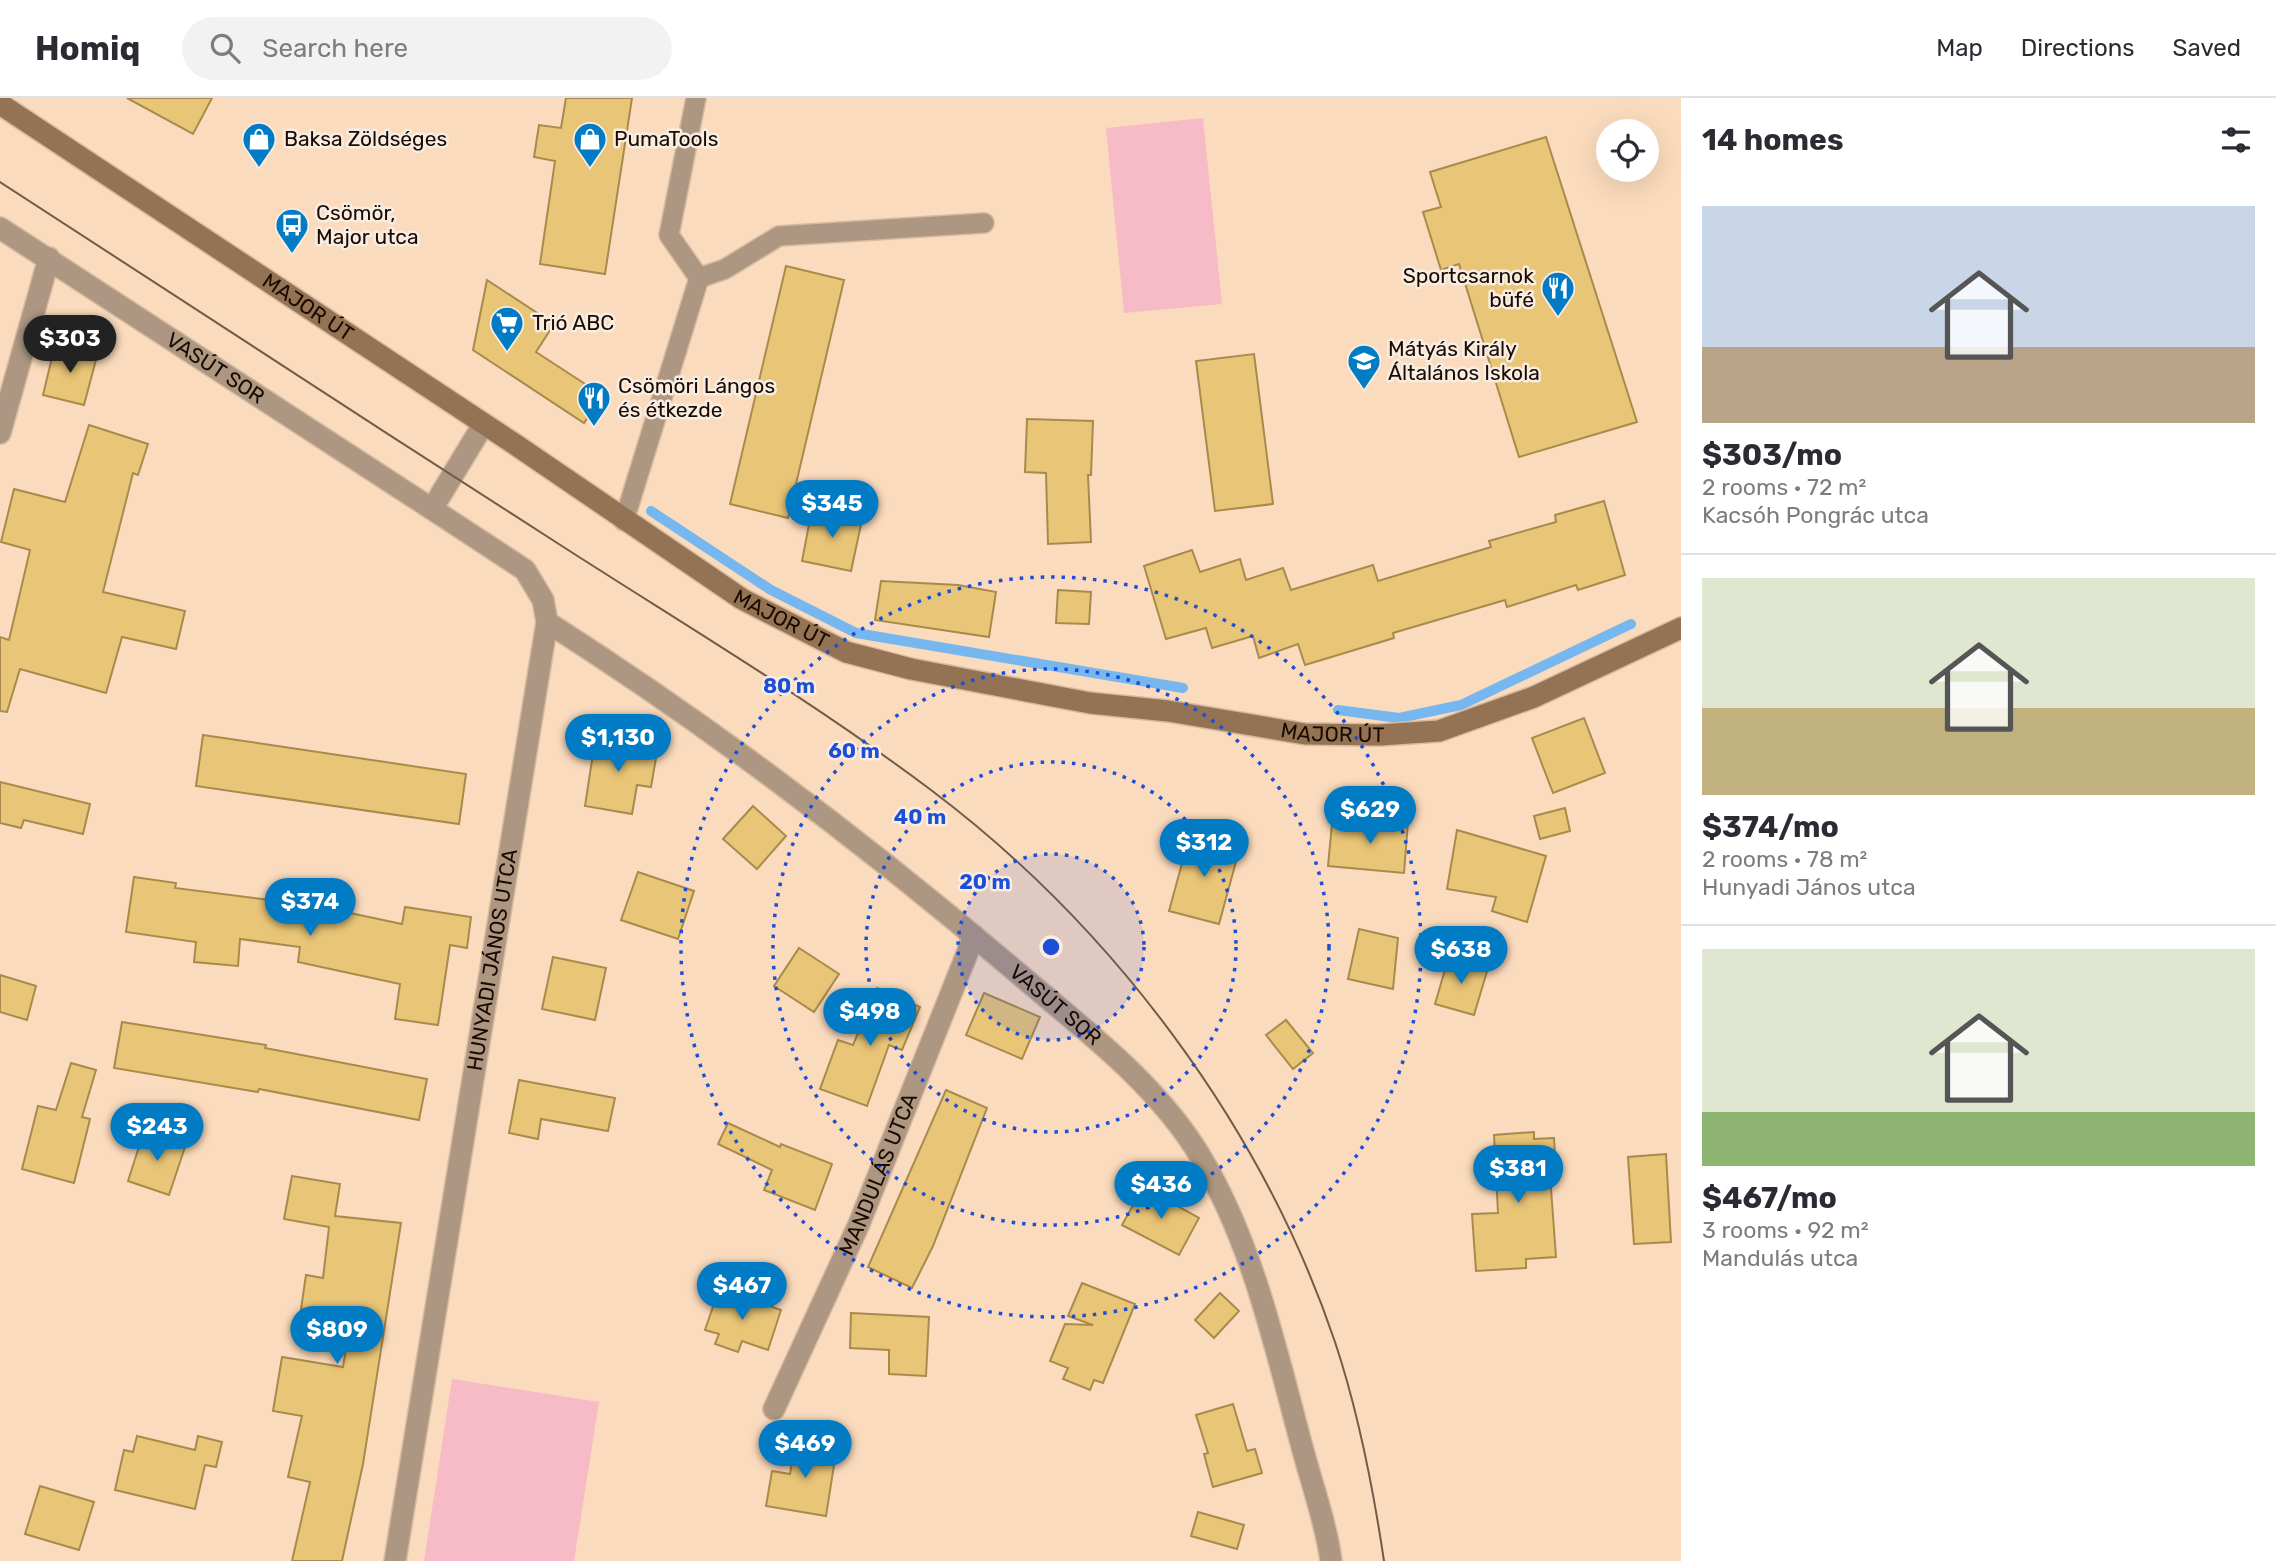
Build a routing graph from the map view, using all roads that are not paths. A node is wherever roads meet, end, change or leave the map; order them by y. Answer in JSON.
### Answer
{"nodes":[{"id":1,"x":696,"y":98,"type":"edge"},
{"id":2,"x":0,"y":104,"type":"edge"},
{"id":3,"x":984,"y":223,"type":"dead end"},
{"id":4,"x":0,"y":228,"type":"edge"},
{"id":5,"x":49,"y":258,"type":"junction"},
{"id":6,"x":699,"y":278,"type":"junction"},
{"id":7,"x":482,"y":425,"type":"junction"},
{"id":8,"x":0,"y":433,"type":"edge"},
{"id":9,"x":432,"y":509,"type":"junction"},
{"id":10,"x":624,"y":521,"type":"junction"},
{"id":11,"x":547,"y":622,"type":"junction"},
{"id":12,"x":1681,"y":628,"type":"edge"},
{"id":13,"x":974,"y":936,"type":"junction"},
{"id":14,"x":774,"y":1409,"type":"dead end"},
{"id":15,"x":395,"y":1561,"type":"edge"},
{"id":16,"x":1331,"y":1561,"type":"edge"}],
"edges":[{"from":1,"to":6,"type":"lane"},
{"from":2,"to":7,"type":"street","name":"MAJOR ÚT"},
{"from":3,"to":6,"type":"lane"},
{"from":4,"to":5,"type":"street","name":"VASÚT SOR"},
{"from":5,"to":8,"type":"street"},
{"from":5,"to":9,"type":"street","name":"VASÚT SOR"},
{"from":6,"to":10,"type":"lane"},
{"from":7,"to":9,"type":"street"},
{"from":7,"to":10,"type":"street","name":"MAJOR ÚT"},
{"from":9,"to":11,"type":"street","name":"HUNYADI JÁNOS UTCA"},
{"from":10,"to":12,"type":"street","name":"MAJOR ÚT"},
{"from":11,"to":13,"type":"street","name":"VASÚT SOR"},
{"from":11,"to":15,"type":"street","name":"HUNYADI JÁNOS UTCA"},
{"from":13,"to":14,"type":"street","name":"MANDULÁS UTCA"},
{"from":13,"to":16,"type":"street","name":"VASÚT SOR"}]}
